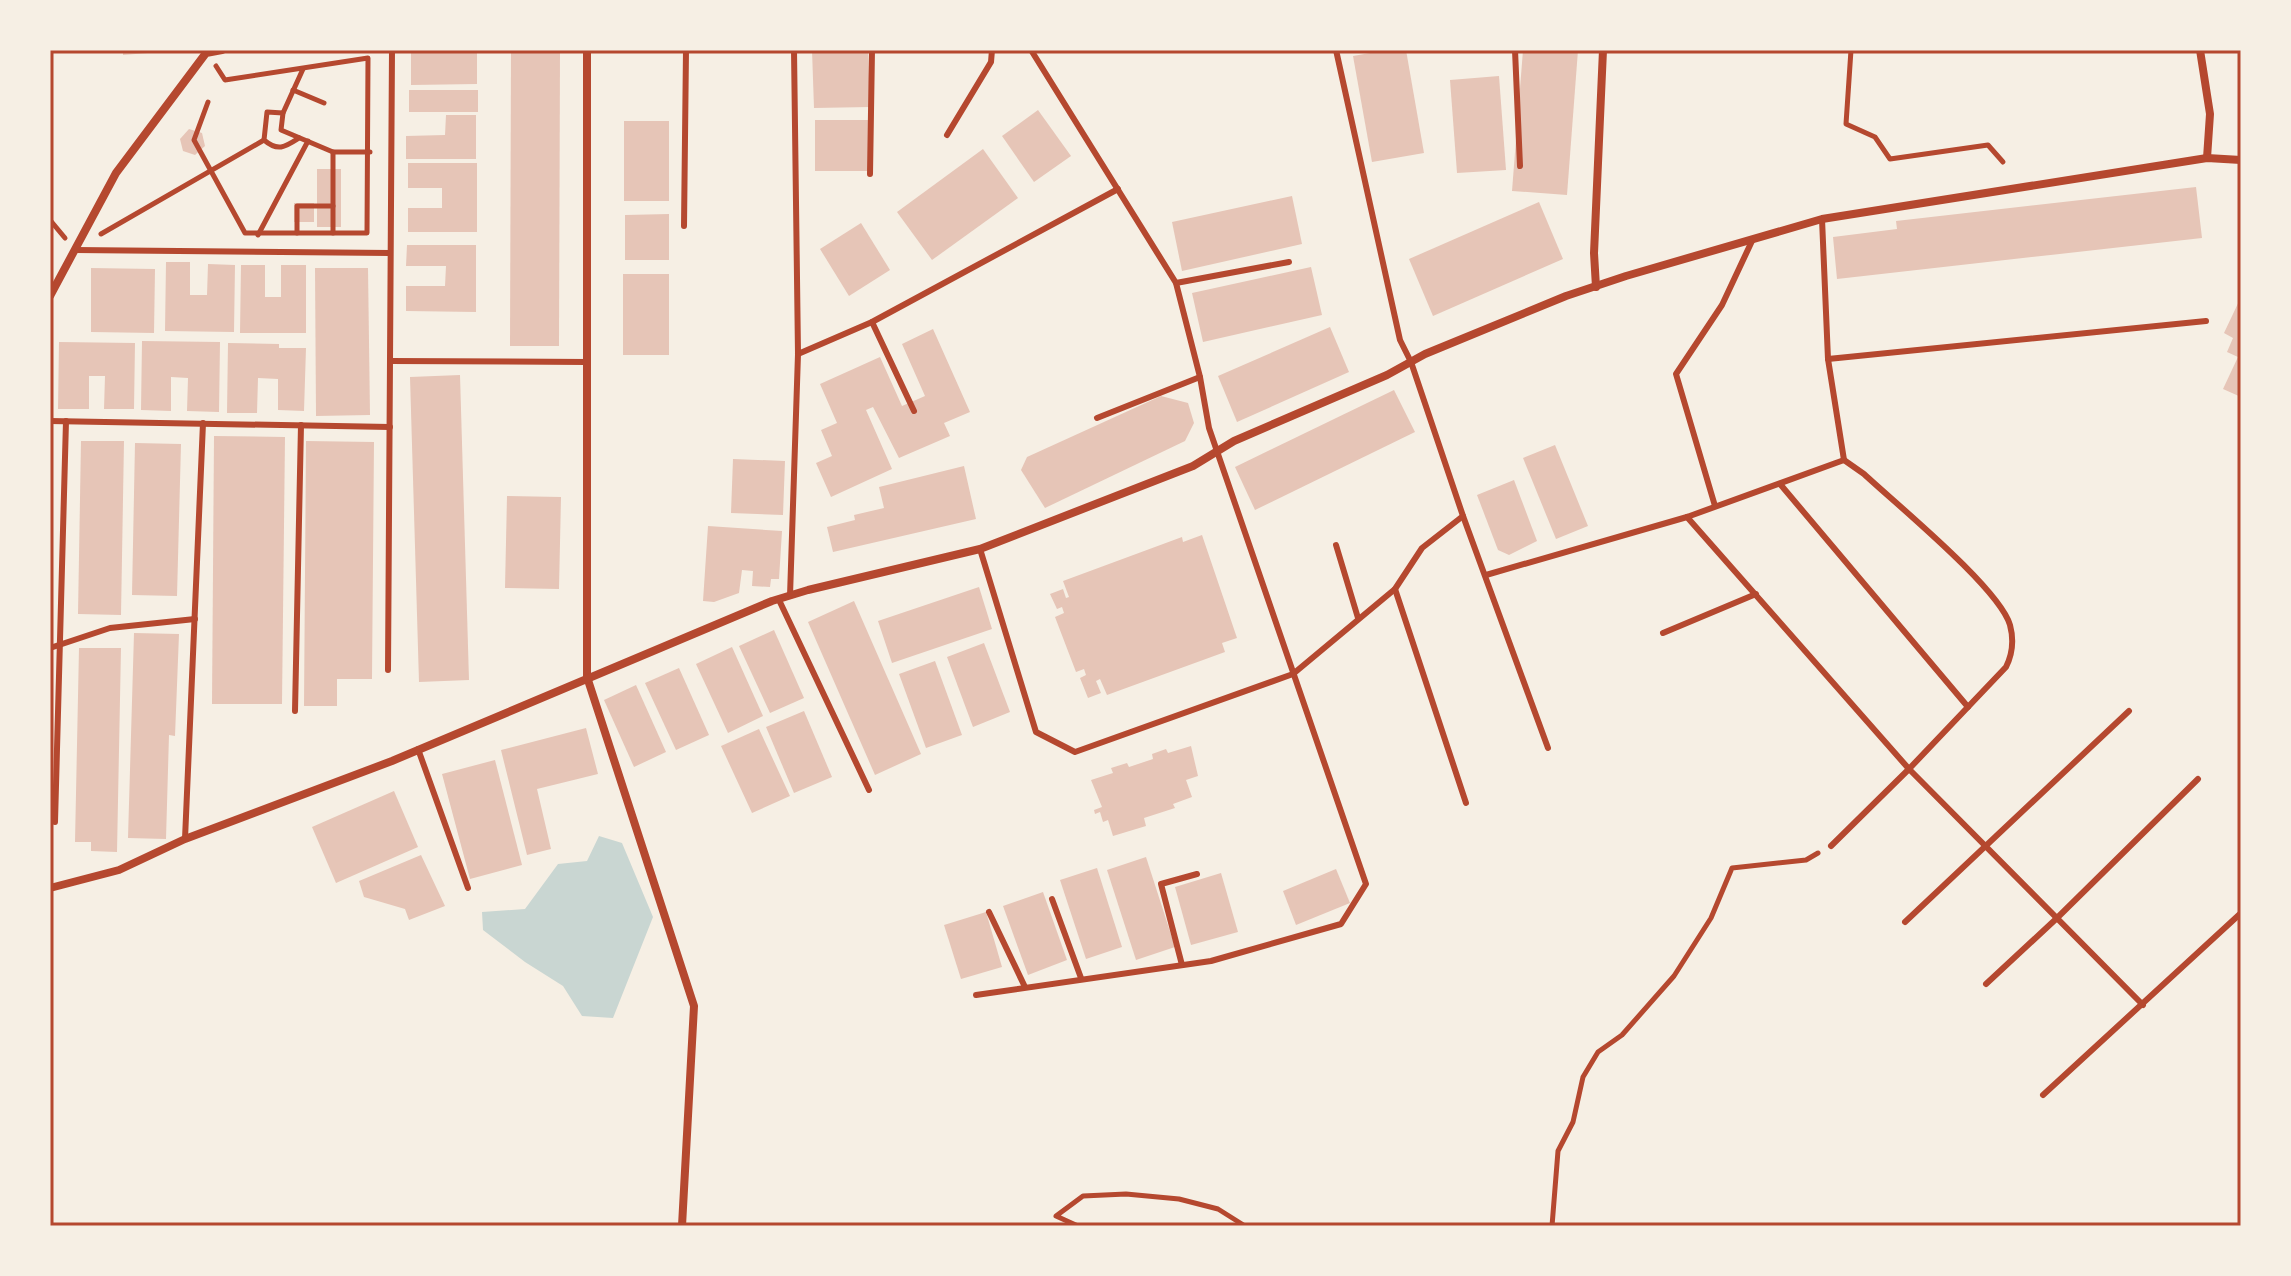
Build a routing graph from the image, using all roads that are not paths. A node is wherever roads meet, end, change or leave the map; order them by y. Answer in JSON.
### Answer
{"nodes":[{"id":1,"x":222,"y":50,"type":"edge"},
{"id":2,"x":392,"y":50,"type":"edge"},
{"id":3,"x":587,"y":50,"type":"edge"},
{"id":4,"x":686,"y":50,"type":"edge"},
{"id":5,"x":794,"y":50,"type":"edge"},
{"id":6,"x":872,"y":50,"type":"edge"},
{"id":7,"x":992,"y":50,"type":"edge"},
{"id":8,"x":1031,"y":50,"type":"edge"},
{"id":9,"x":1336,"y":50,"type":"edge"},
{"id":10,"x":1515,"y":50,"type":"edge"},
{"id":11,"x":1603,"y":50,"type":"edge"},
{"id":12,"x":2200,"y":50,"type":"edge"},
{"id":13,"x":206,"y":51,"type":"edge"},
{"id":14,"x":947,"y":135,"type":"dead end"},
{"id":15,"x":2207,"y":158,"type":"junction"},
{"id":16,"x":2241,"y":160,"type":"edge"},
{"id":17,"x":1520,"y":166,"type":"dead end"},
{"id":18,"x":870,"y":174,"type":"dead end"},
{"id":19,"x":1118,"y":189,"type":"junction"},
{"id":20,"x":1822,"y":219,"type":"junction"},
{"id":21,"x":684,"y":226,"type":"dead end"},
{"id":22,"x":1752,"y":241,"type":"junction"},
{"id":23,"x":75,"y":250,"type":"junction"},
{"id":24,"x":390,"y":253,"type":"junction"},
{"id":25,"x":1289,"y":262,"type":"dead end"},
{"id":26,"x":1176,"y":283,"type":"junction"},
{"id":27,"x":1596,"y":287,"type":"junction"},
{"id":28,"x":50,"y":296,"type":"edge"},
{"id":29,"x":2206,"y":321,"type":"dead end"},
{"id":30,"x":872,"y":322,"type":"junction"},
{"id":31,"x":798,"y":354,"type":"junction"},
{"id":32,"x":1828,"y":359,"type":"junction"},
{"id":33,"x":390,"y":361,"type":"junction"},
{"id":34,"x":587,"y":362,"type":"junction"},
{"id":35,"x":1411,"y":362,"type":"junction"},
{"id":36,"x":1200,"y":377,"type":"junction"},
{"id":37,"x":914,"y":411,"type":"dead end"},
{"id":38,"x":1097,"y":418,"type":"dead end"},
{"id":39,"x":50,"y":421,"type":"edge"},
{"id":40,"x":66,"y":421,"type":"junction"},
{"id":41,"x":203,"y":423,"type":"junction"},
{"id":42,"x":301,"y":425,"type":"junction"},
{"id":43,"x":390,"y":427,"type":"junction"},
{"id":44,"x":1217,"y":453,"type":"junction"},
{"id":45,"x":1844,"y":460,"type":"junction"},
{"id":46,"x":1780,"y":484,"type":"junction"},
{"id":47,"x":1715,"y":506,"type":"junction"},
{"id":48,"x":1463,"y":516,"type":"junction"},
{"id":49,"x":1687,"y":517,"type":"junction"},
{"id":50,"x":1336,"y":545,"type":"dead end"},
{"id":51,"x":980,"y":549,"type":"junction"},
{"id":52,"x":1486,"y":575,"type":"junction"},
{"id":53,"x":1395,"y":589,"type":"junction"},
{"id":54,"x":1756,"y":594,"type":"junction"},
{"id":55,"x":790,"y":596,"type":"junction"},
{"id":56,"x":779,"y":600,"type":"junction"},
{"id":57,"x":1358,"y":618,"type":"junction"},
{"id":58,"x":195,"y":619,"type":"junction"},
{"id":59,"x":1663,"y":633,"type":"dead end"},
{"id":60,"x":59,"y":643,"type":"junction"},
{"id":61,"x":50,"y":648,"type":"edge"},
{"id":62,"x":388,"y":670,"type":"dead end"},
{"id":63,"x":1293,"y":674,"type":"junction"},
{"id":64,"x":587,"y":677,"type":"junction"},
{"id":65,"x":1968,"y":707,"type":"junction"},
{"id":66,"x":295,"y":711,"type":"dead end"},
{"id":67,"x":2129,"y":711,"type":"dead end"},
{"id":68,"x":1548,"y":748,"type":"dead end"},
{"id":69,"x":418,"y":749,"type":"junction"},
{"id":70,"x":1909,"y":769,"type":"junction"},
{"id":71,"x":2198,"y":779,"type":"dead end"},
{"id":72,"x":869,"y":790,"type":"dead end"},
{"id":73,"x":1466,"y":803,"type":"dead end"},
{"id":74,"x":55,"y":822,"type":"dead end"},
{"id":75,"x":185,"y":839,"type":"junction"},
{"id":76,"x":1831,"y":846,"type":"road end"},
{"id":77,"x":1985,"y":847,"type":"junction"},
{"id":78,"x":1197,"y":874,"type":"dead end"},
{"id":79,"x":50,"y":888,"type":"edge"},
{"id":80,"x":468,"y":888,"type":"dead end"},
{"id":81,"x":1052,"y":899,"type":"dead end"},
{"id":82,"x":989,"y":912,"type":"dead end"},
{"id":83,"x":2241,"y":913,"type":"edge"},
{"id":84,"x":2056,"y":919,"type":"junction"},
{"id":85,"x":1905,"y":922,"type":"dead end"},
{"id":86,"x":1182,"y":965,"type":"junction"},
{"id":87,"x":1081,"y":978,"type":"junction"},
{"id":88,"x":1986,"y":984,"type":"dead end"},
{"id":89,"x":1025,"y":987,"type":"junction"},
{"id":90,"x":976,"y":995,"type":"dead end"},
{"id":91,"x":2143,"y":1005,"type":"junction"},
{"id":92,"x":2043,"y":1095,"type":"dead end"},
{"id":93,"x":682,"y":1226,"type":"edge"}],
"edges":[{"from":1,"to":13,"type":"street"},
{"from":2,"to":24,"type":"lane"},
{"from":3,"to":34,"type":"street"},
{"from":4,"to":21,"type":"lane"},
{"from":5,"to":31,"type":"lane"},
{"from":6,"to":18,"type":"lane"},
{"from":7,"to":14,"type":"lane"},
{"from":8,"to":19,"type":"lane"},
{"from":9,"to":35,"type":"lane"},
{"from":10,"to":17,"type":"lane"},
{"from":11,"to":27,"type":"street"},
{"from":12,"to":15,"type":"street"},
{"from":13,"to":23,"type":"street"},
{"from":15,"to":16,"type":"street"},
{"from":15,"to":20,"type":"street"},
{"from":19,"to":26,"type":"lane"},
{"from":19,"to":30,"type":"lane"},
{"from":20,"to":22,"type":"street"},
{"from":20,"to":32,"type":"lane"},
{"from":22,"to":27,"type":"street"},
{"from":22,"to":47,"type":"lane"},
{"from":23,"to":24,"type":"lane"},
{"from":23,"to":28,"type":"street"},
{"from":24,"to":33,"type":"lane"},
{"from":25,"to":26,"type":"lane"},
{"from":26,"to":36,"type":"lane"},
{"from":27,"to":35,"type":"street"},
{"from":29,"to":32,"type":"lane"},
{"from":30,"to":31,"type":"lane"},
{"from":30,"to":37,"type":"lane"},
{"from":31,"to":55,"type":"lane"},
{"from":32,"to":45,"type":"lane"},
{"from":33,"to":34,"type":"lane"},
{"from":33,"to":43,"type":"lane"},
{"from":34,"to":64,"type":"street"},
{"from":35,"to":44,"type":"street"},
{"from":35,"to":48,"type":"lane"},
{"from":36,"to":38,"type":"lane"},
{"from":36,"to":44,"type":"lane"},
{"from":39,"to":40,"type":"lane"},
{"from":40,"to":41,"type":"lane"},
{"from":40,"to":60,"type":"lane"},
{"from":41,"to":42,"type":"lane"},
{"from":41,"to":58,"type":"lane"},
{"from":42,"to":43,"type":"lane"},
{"from":42,"to":66,"type":"lane"},
{"from":43,"to":62,"type":"lane"},
{"from":44,"to":51,"type":"street"},
{"from":44,"to":63,"type":"lane"},
{"from":45,"to":46,"type":"lane"},
{"from":45,"to":65,"type":"lane"},
{"from":46,"to":47,"type":"lane"},
{"from":46,"to":65,"type":"lane"},
{"from":47,"to":49,"type":"lane"},
{"from":48,"to":52,"type":"lane"},
{"from":48,"to":53,"type":"lane"},
{"from":49,"to":52,"type":"lane"},
{"from":49,"to":54,"type":"lane"},
{"from":50,"to":57,"type":"lane"},
{"from":51,"to":55,"type":"street"},
{"from":51,"to":63,"type":"lane"},
{"from":52,"to":68,"type":"lane"},
{"from":53,"to":57,"type":"lane"},
{"from":53,"to":73,"type":"lane"},
{"from":54,"to":59,"type":"lane"},
{"from":54,"to":70,"type":"lane"},
{"from":55,"to":56,"type":"street"},
{"from":56,"to":64,"type":"street"},
{"from":56,"to":72,"type":"lane"},
{"from":57,"to":63,"type":"lane"},
{"from":58,"to":60,"type":"lane"},
{"from":58,"to":75,"type":"lane"},
{"from":60,"to":61,"type":"lane"},
{"from":60,"to":74,"type":"lane"},
{"from":63,"to":86,"type":"lane"},
{"from":64,"to":69,"type":"street"},
{"from":64,"to":93,"type":"street"},
{"from":65,"to":70,"type":"lane"},
{"from":67,"to":77,"type":"lane"},
{"from":69,"to":75,"type":"street"},
{"from":69,"to":80,"type":"lane"},
{"from":70,"to":76,"type":"lane"},
{"from":70,"to":77,"type":"lane"},
{"from":71,"to":84,"type":"lane"},
{"from":75,"to":79,"type":"street"},
{"from":77,"to":84,"type":"lane"},
{"from":77,"to":85,"type":"lane"},
{"from":78,"to":86,"type":"lane"},
{"from":81,"to":87,"type":"lane"},
{"from":82,"to":89,"type":"lane"},
{"from":83,"to":91,"type":"lane"},
{"from":84,"to":88,"type":"lane"},
{"from":84,"to":91,"type":"lane"},
{"from":86,"to":87,"type":"lane"},
{"from":87,"to":89,"type":"lane"},
{"from":89,"to":90,"type":"lane"},
{"from":91,"to":92,"type":"lane"}]}
